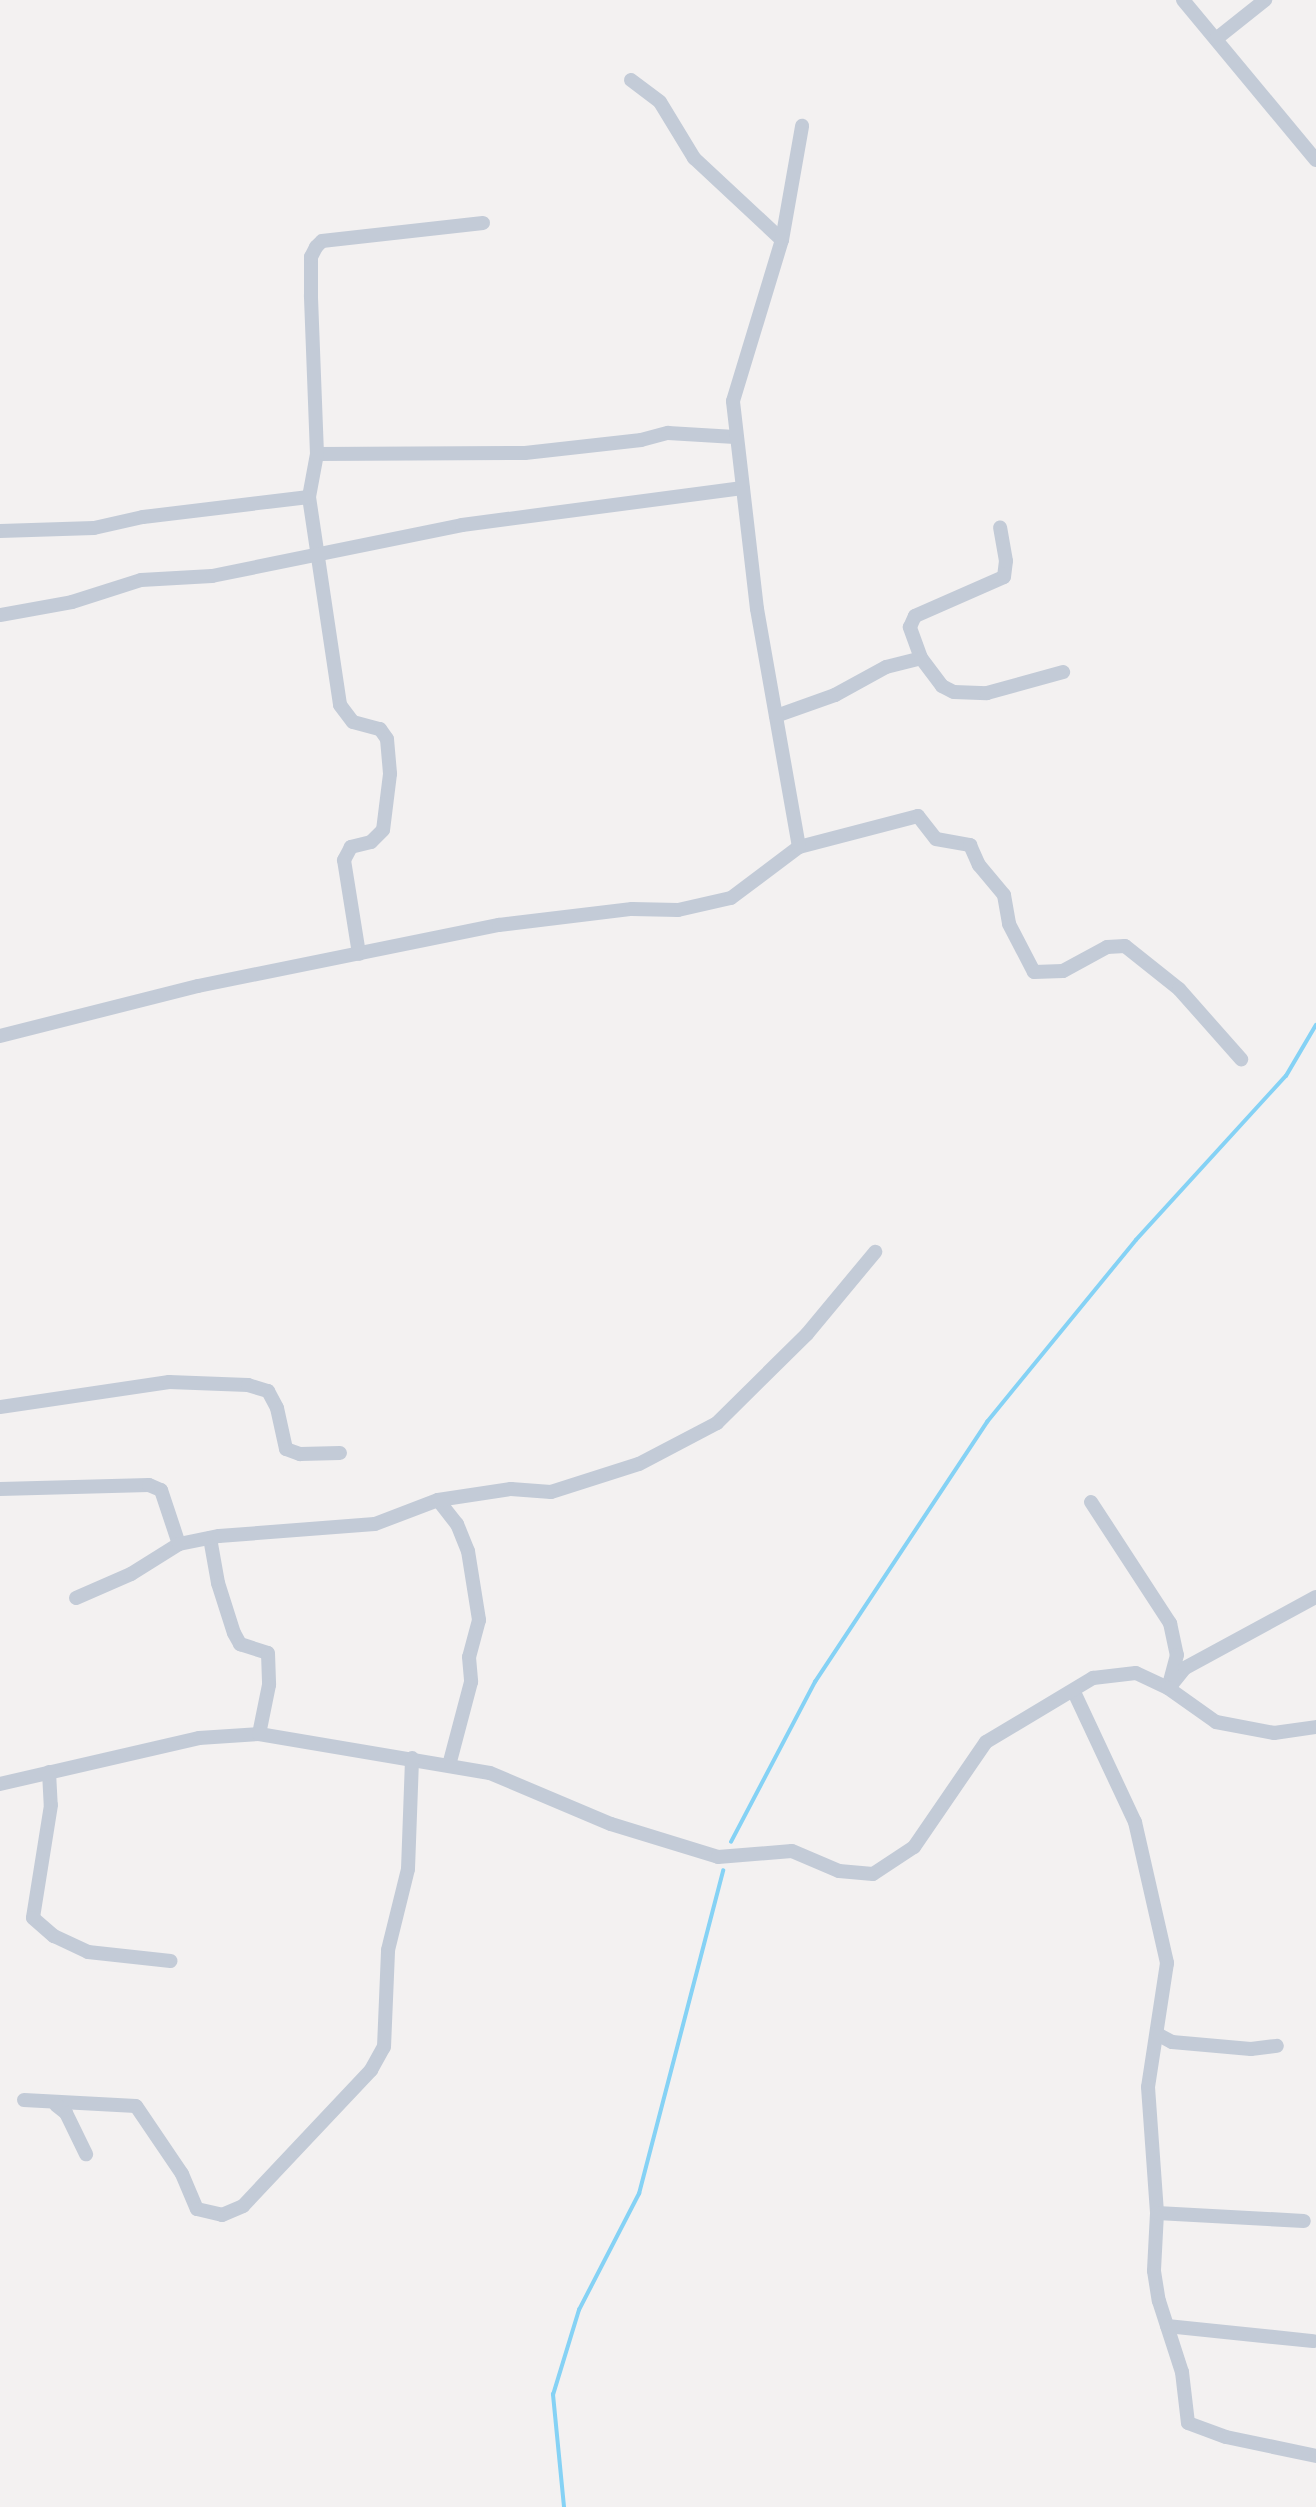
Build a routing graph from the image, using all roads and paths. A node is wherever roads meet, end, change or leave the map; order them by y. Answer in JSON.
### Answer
{"nodes":[{"id":1,"x":1182,"y":0,"type":"edge"},
{"id":2,"x":1265,"y":0,"type":"edge"},
{"id":3,"x":1216,"y":39,"type":"junction"},
{"id":4,"x":631,"y":80,"type":"dead end"},
{"id":5,"x":802,"y":126,"type":"dead end"},
{"id":6,"x":1316,"y":160,"type":"edge"},
{"id":7,"x":483,"y":223,"type":"dead end"},
{"id":8,"x":782,"y":240,"type":"junction"},
{"id":9,"x":735,"y":437,"type":"junction"},
{"id":10,"x":317,"y":454,"type":"junction"},
{"id":11,"x":743,"y":488,"type":"junction"},
{"id":12,"x":309,"y":497,"type":"junction"},
{"id":13,"x":1000,"y":528,"type":"dead end"},
{"id":14,"x":0,"y":531,"type":"edge"},
{"id":15,"x":315,"y":554,"type":"junction"},
{"id":16,"x":0,"y":615,"type":"edge"},
{"id":17,"x":920,"y":658,"type":"junction"},
{"id":18,"x":1063,"y":672,"type":"dead end"},
{"id":19,"x":776,"y":716,"type":"junction"},
{"id":20,"x":799,"y":848,"type":"junction"},
{"id":21,"x":359,"y":954,"type":"junction"},
{"id":22,"x":0,"y":1036,"type":"edge"},
{"id":23,"x":1241,"y":1059,"type":"dead end"},
{"id":24,"x":876,"y":1252,"type":"dead end"},
{"id":25,"x":0,"y":1407,"type":"edge"},
{"id":26,"x":340,"y":1453,"type":"dead end"},
{"id":27,"x":0,"y":1489,"type":"edge"},
{"id":28,"x":438,"y":1500,"type":"junction"},
{"id":29,"x":1091,"y":1502,"type":"dead end"},
{"id":30,"x":211,"y":1538,"type":"junction"},
{"id":31,"x":179,"y":1544,"type":"junction"},
{"id":32,"x":1316,"y":1597,"type":"edge"},
{"id":33,"x":76,"y":1598,"type":"dead end"},
{"id":34,"x":1168,"y":1688,"type":"junction"},
{"id":35,"x":1074,"y":1692,"type":"junction"},
{"id":36,"x":1316,"y":1727,"type":"edge"},
{"id":37,"x":259,"y":1734,"type":"junction"},
{"id":38,"x":412,"y":1758,"type":"junction"},
{"id":39,"x":449,"y":1765,"type":"junction"},
{"id":40,"x":49,"y":1772,"type":"junction"},
{"id":41,"x":0,"y":1784,"type":"edge"},
{"id":42,"x":171,"y":1961,"type":"dead end"},
{"id":43,"x":1157,"y":2034,"type":"junction"},
{"id":44,"x":1277,"y":2046,"type":"dead end"},
{"id":45,"x":24,"y":2100,"type":"dead end"},
{"id":46,"x":56,"y":2105,"type":"junction"},
{"id":47,"x":86,"y":2154,"type":"dead end"},
{"id":48,"x":1157,"y":2213,"type":"junction"},
{"id":49,"x":1304,"y":2221,"type":"dead end"},
{"id":50,"x":1167,"y":2326,"type":"junction"},
{"id":51,"x":1313,"y":2341,"type":"dead end"},
{"id":52,"x":1316,"y":2456,"type":"edge"}],
"edges":[{"from":1,"to":3,"type":"street"},
{"from":2,"to":3,"type":"street"},
{"from":3,"to":6,"type":"street"},
{"from":4,"to":8,"type":"street"},
{"from":5,"to":8,"type":"street"},
{"from":7,"to":10,"type":"street"},
{"from":8,"to":9,"type":"street"},
{"from":9,"to":10,"type":"street"},
{"from":9,"to":11,"type":"street"},
{"from":10,"to":12,"type":"street"},
{"from":11,"to":15,"type":"street"},
{"from":11,"to":19,"type":"street"},
{"from":12,"to":14,"type":"street"},
{"from":12,"to":15,"type":"street"},
{"from":13,"to":17,"type":"street"},
{"from":15,"to":16,"type":"street"},
{"from":15,"to":21,"type":"street"},
{"from":17,"to":18,"type":"street"},
{"from":17,"to":19,"type":"street"},
{"from":19,"to":20,"type":"street"},
{"from":20,"to":21,"type":"street"},
{"from":20,"to":23,"type":"street"},
{"from":21,"to":22,"type":"street"},
{"from":24,"to":28,"type":"street"},
{"from":25,"to":26,"type":"street"},
{"from":27,"to":31,"type":"street"},
{"from":28,"to":30,"type":"street"},
{"from":28,"to":39,"type":"street"},
{"from":29,"to":34,"type":"street"},
{"from":30,"to":31,"type":"street"},
{"from":30,"to":37,"type":"street"},
{"from":31,"to":33,"type":"street"},
{"from":32,"to":34,"type":"street"},
{"from":34,"to":35,"type":"street"},
{"from":34,"to":36,"type":"street"},
{"from":35,"to":39,"type":"street"},
{"from":35,"to":43,"type":"street"},
{"from":37,"to":38,"type":"street"},
{"from":37,"to":40,"type":"street"},
{"from":38,"to":39,"type":"street"},
{"from":38,"to":46,"type":"street"},
{"from":40,"to":41,"type":"street"},
{"from":40,"to":42,"type":"street"},
{"from":43,"to":44,"type":"street"},
{"from":43,"to":48,"type":"street"},
{"from":45,"to":46,"type":"street"},
{"from":46,"to":47,"type":"street"},
{"from":48,"to":49,"type":"street"},
{"from":48,"to":50,"type":"street"},
{"from":50,"to":51,"type":"street"},
{"from":50,"to":52,"type":"street"}]}
